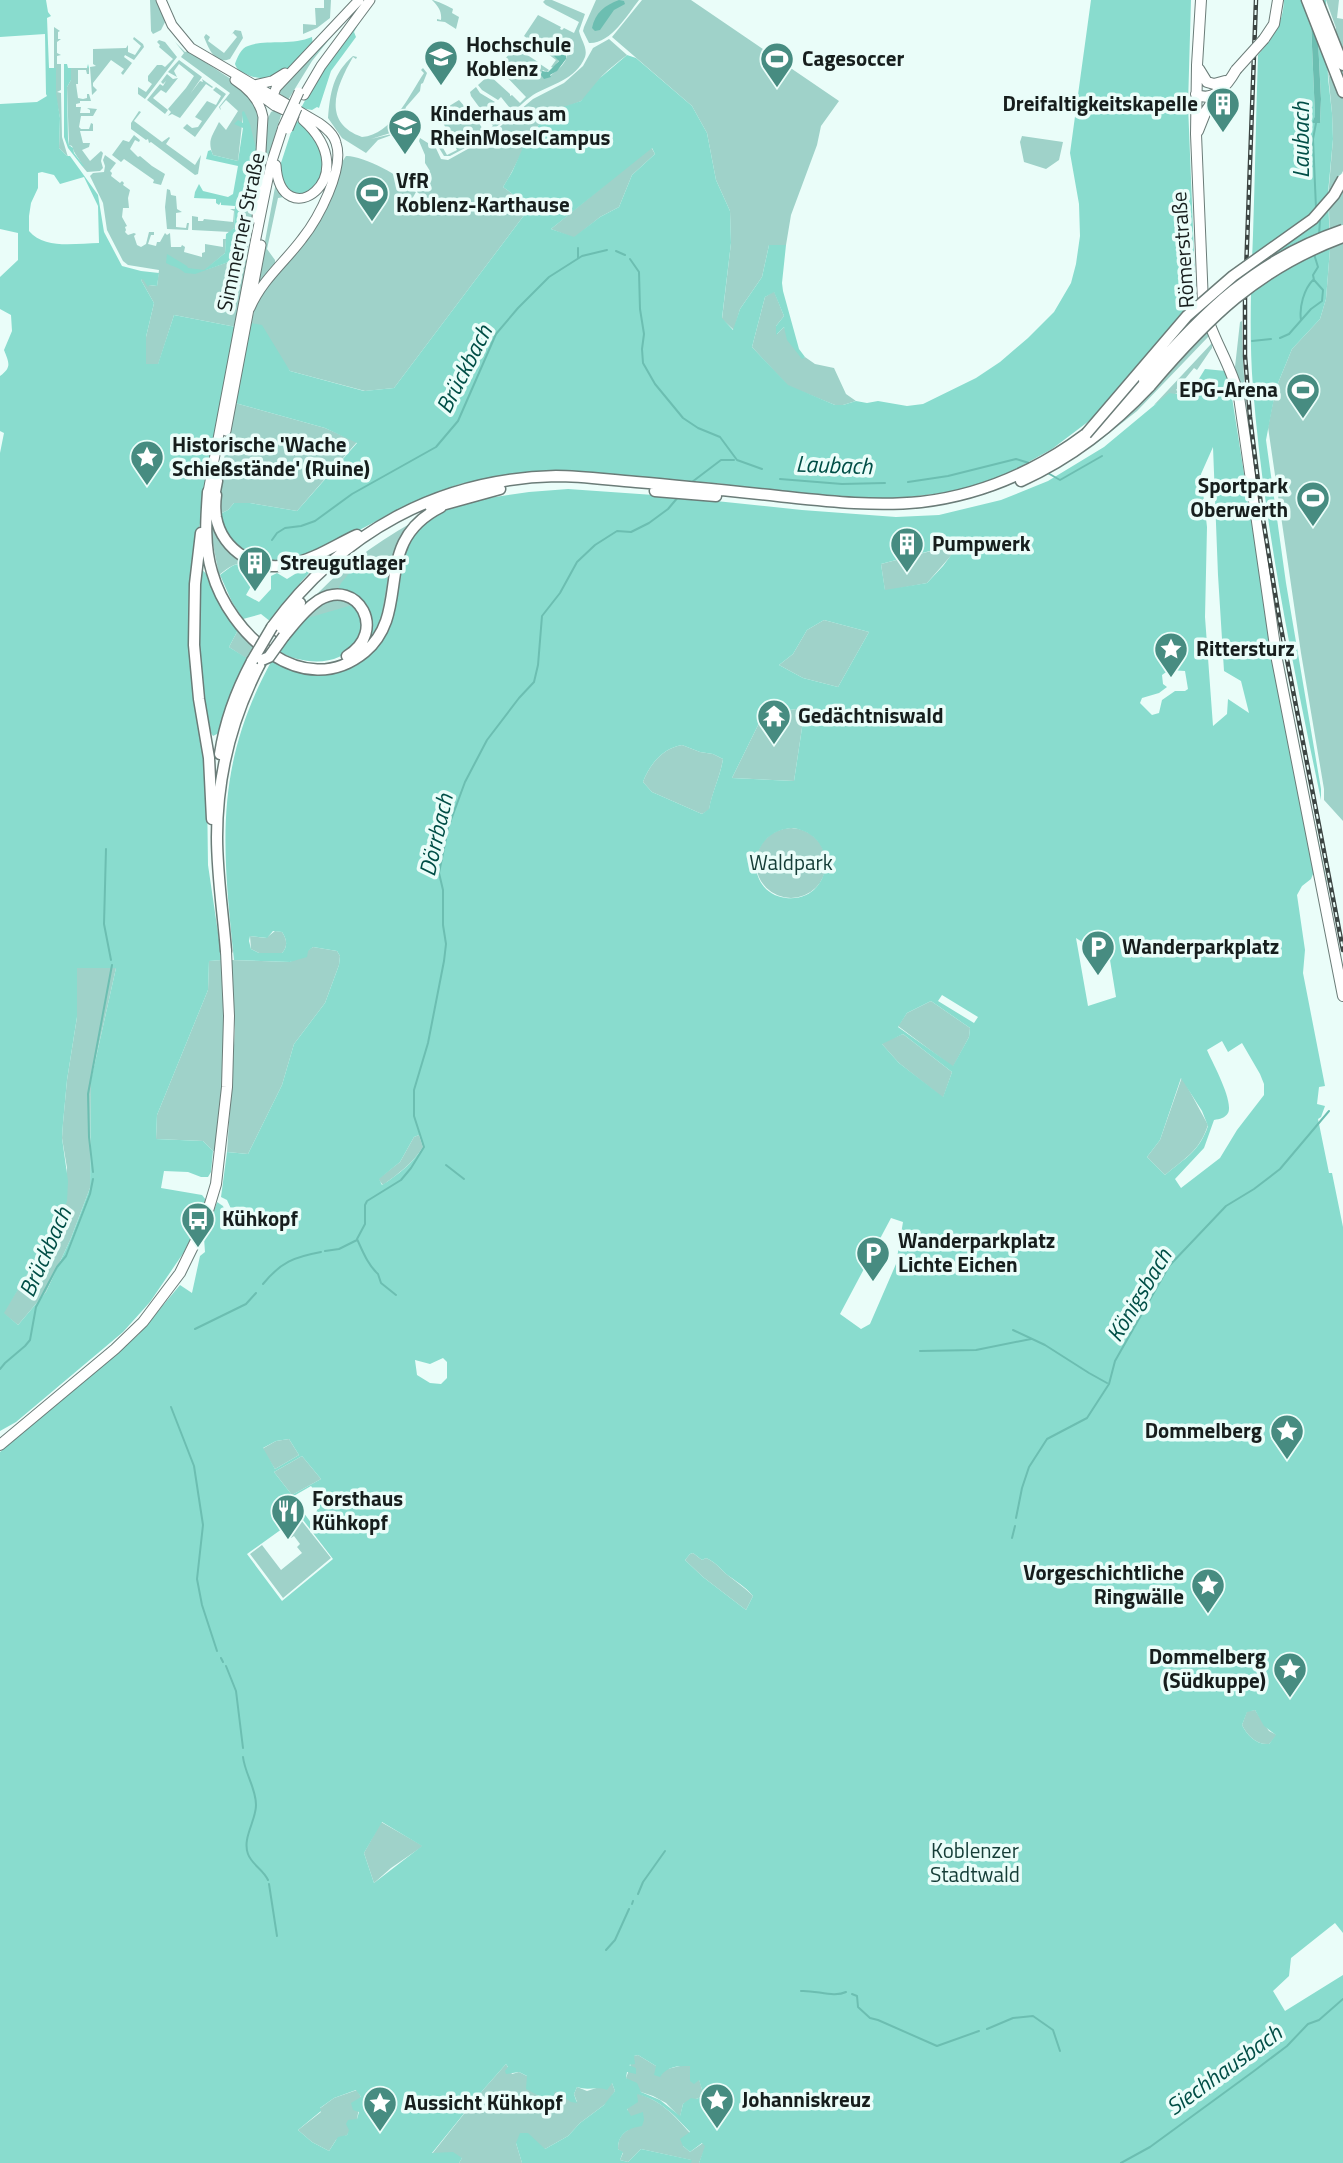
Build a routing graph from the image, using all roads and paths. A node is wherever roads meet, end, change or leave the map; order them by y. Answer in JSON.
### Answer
{"nodes":[{"id":1,"x":161,"y":0,"type":"edge"},
{"id":2,"x":361,"y":0,"type":"edge"},
{"id":3,"x":370,"y":0,"type":"edge"},
{"id":4,"x":1201,"y":0,"type":"edge"},
{"id":5,"x":1278,"y":0,"type":"edge"},
{"id":6,"x":1307,"y":0,"type":"edge"},
{"id":7,"x":1317,"y":0,"type":"edge"},
{"id":8,"x":300,"y":62,"type":"junction"},
{"id":9,"x":1197,"y":65,"type":"junction"},
{"id":10,"x":1343,"y":65,"type":"edge"},
{"id":11,"x":231,"y":73,"type":"junction"},
{"id":12,"x":254,"y":85,"type":"junction"},
{"id":13,"x":1222,"y":85,"type":"junction"},
{"id":14,"x":1343,"y":92,"type":"edge"},
{"id":15,"x":301,"y":93,"type":"junction"},
{"id":16,"x":1196,"y":94,"type":"junction"},
{"id":17,"x":274,"y":101,"type":"junction"},
{"id":18,"x":263,"y":117,"type":"junction"},
{"id":19,"x":304,"y":117,"type":"junction"},
{"id":20,"x":285,"y":128,"type":"junction"},
{"id":21,"x":1196,"y":134,"type":"junction"},
{"id":22,"x":276,"y":165,"type":"junction"},
{"id":23,"x":1343,"y":179,"type":"edge"},
{"id":24,"x":1343,"y":230,"type":"edge"},
{"id":25,"x":1343,"y":237,"type":"edge"},
{"id":26,"x":255,"y":243,"type":"junction"},
{"id":27,"x":250,"y":308,"type":"junction"},
{"id":28,"x":1086,"y":434,"type":"junction"},
{"id":29,"x":216,"y":481,"type":"junction"},
{"id":30,"x":640,"y":486,"type":"junction"},
{"id":31,"x":208,"y":492,"type":"junction"},
{"id":32,"x":460,"y":498,"type":"junction"},
{"id":33,"x":379,"y":526,"type":"junction"},
{"id":34,"x":279,"y":632,"type":"junction"},
{"id":35,"x":258,"y":662,"type":"junction"},
{"id":36,"x":212,"y":819,"type":"junction"},
{"id":37,"x":226,"y":951,"type":"junction"},
{"id":38,"x":1343,"y":996,"type":"edge"},
{"id":39,"x":0,"y":1445,"type":"edge"}],
"edges":[{"from":1,"to":11,"type":"street"},
{"from":2,"to":8,"type":"street"},
{"from":2,"to":15,"type":"street","name":"Simmerner Straße"},
{"from":3,"to":15,"type":"street","name":"Simmerner Straße"},
{"from":4,"to":9,"type":"main road","name":"Römerstraße"},
{"from":5,"to":13,"type":"main road","bridge":true},
{"from":6,"to":14,"type":"highway"},
{"from":7,"to":10,"type":"highway"},
{"from":8,"to":12,"type":"street"},
{"from":8,"to":17,"type":"street"},
{"from":9,"to":13,"type":"main road"},
{"from":9,"to":16,"type":"main road","name":"Römerstraße"},
{"from":11,"to":12,"type":"street"},
{"from":11,"to":17,"type":"street"},
{"from":11,"to":18,"type":"street"},
{"from":12,"to":17,"type":"street"},
{"from":13,"to":16,"type":"main road"},
{"from":13,"to":21,"type":"main road"},
{"from":15,"to":20,"type":"street","name":"Simmerner Straße","bridge":true},
{"from":16,"to":21,"type":"main road","name":"Römerstraße"},
{"from":17,"to":18,"type":"street"},
{"from":17,"to":19,"type":"street"},
{"from":18,"to":26,"type":"street"},
{"from":19,"to":22,"type":"street"},
{"from":19,"to":27,"type":"street"},
{"from":20,"to":22,"type":"street","name":"Simmerner Straße"},
{"from":20,"to":26,"type":"street","name":"Simmerner Straße"},
{"from":21,"to":38,"type":"main road","name":"Römerstraße"},
{"from":22,"to":27,"type":"street","name":"Simmerner Straße"},
{"from":23,"to":28,"type":"highway","bridge":true},
{"from":24,"to":28,"type":"highway","bridge":true},
{"from":25,"to":30,"type":"highway","bridge":true},
{"from":26,"to":31,"type":"street","name":"Simmerner Straße"},
{"from":27,"to":29,"type":"street","name":"Simmerner Straße"},
{"from":28,"to":30,"type":"highway"},
{"from":29,"to":33,"type":"highway"},
{"from":29,"to":34,"type":"highway"},
{"from":30,"to":32,"type":"highway"},
{"from":30,"to":33,"type":"highway"},
{"from":31,"to":32,"type":"highway"},
{"from":31,"to":36,"type":"highway"},
{"from":32,"to":34,"type":"highway"},
{"from":33,"to":34,"type":"highway"},
{"from":34,"to":35,"type":"highway","bridge":true},
{"from":35,"to":36,"type":"highway"},
{"from":35,"to":37,"type":"highway"},
{"from":36,"to":37,"type":"highway"},
{"from":37,"to":39,"type":"main road"}]}
